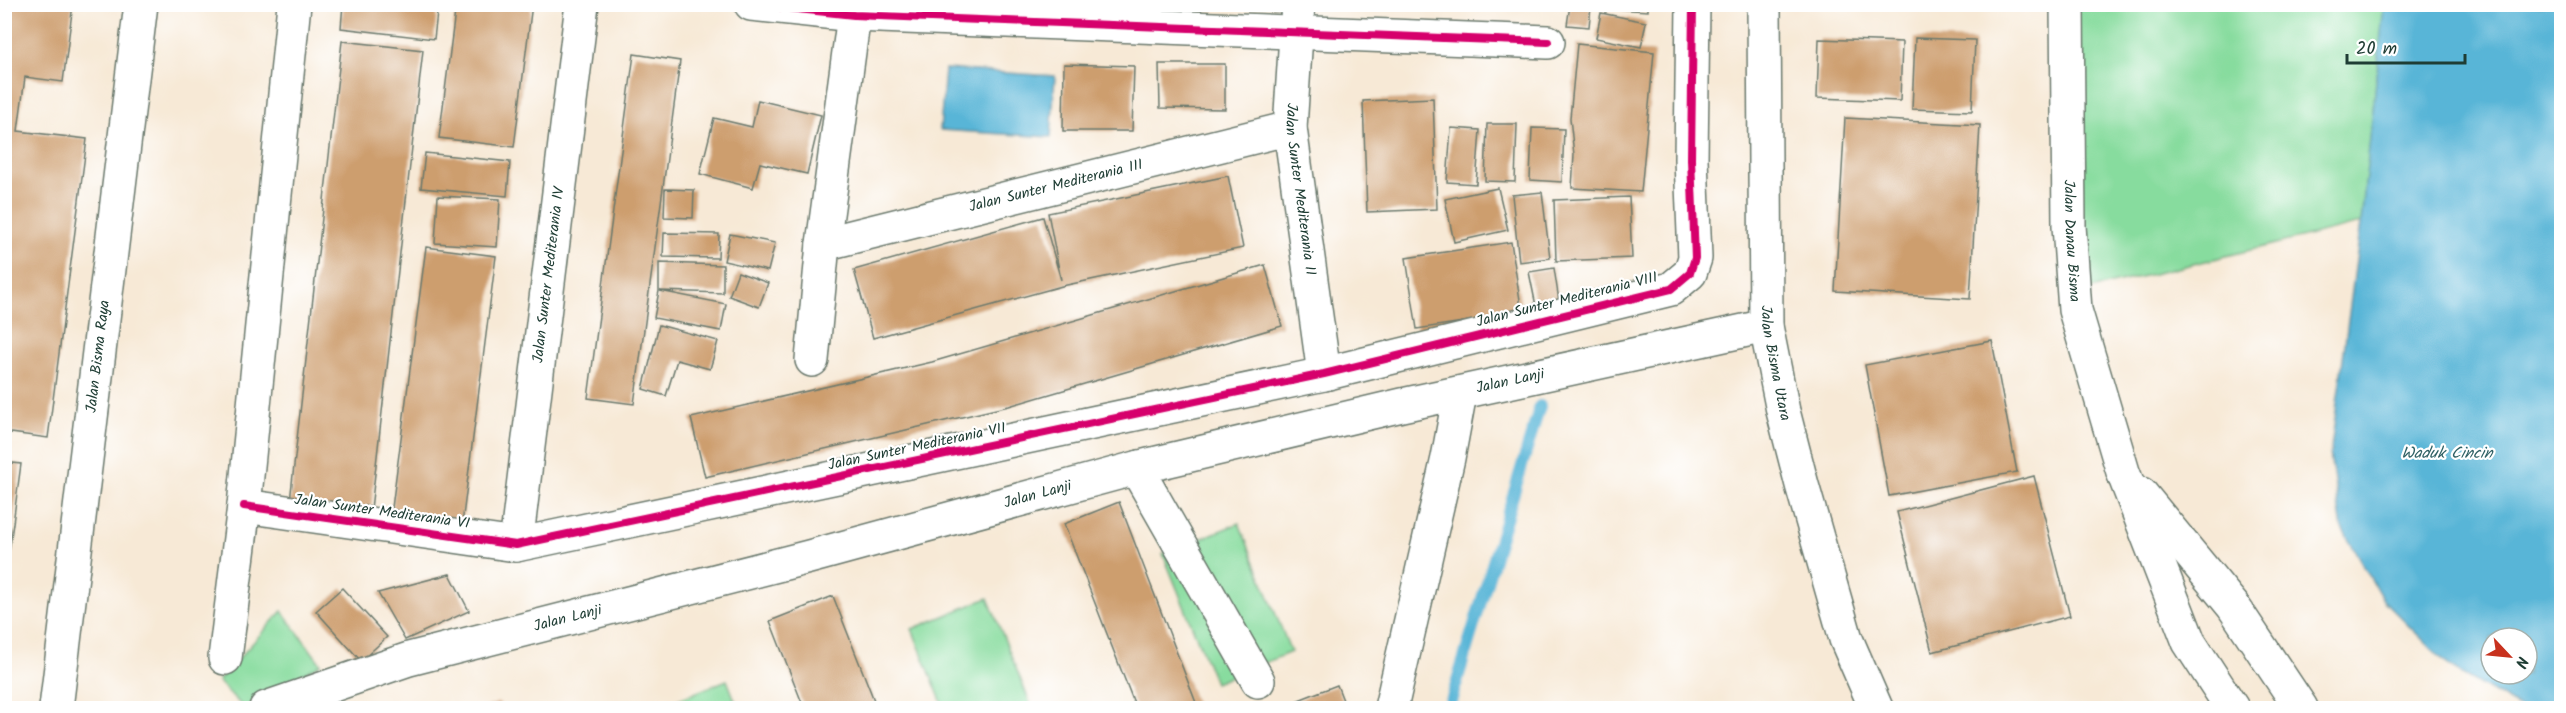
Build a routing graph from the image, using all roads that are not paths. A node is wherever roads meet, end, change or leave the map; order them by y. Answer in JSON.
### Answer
{"nodes":[{"id":1,"x":141,"y":4,"type":"edge"},
{"id":2,"x":294,"y":4,"type":"edge"},
{"id":3,"x":582,"y":4,"type":"edge"},
{"id":4,"x":751,"y":4,"type":"edge"},
{"id":5,"x":1693,"y":4,"type":"edge"},
{"id":6,"x":1764,"y":4,"type":"edge"},
{"id":7,"x":2067,"y":4,"type":"edge"},
{"id":8,"x":854,"y":15,"type":"junction"},
{"id":9,"x":1297,"y":18,"type":"edge"},
{"id":10,"x":1548,"y":42,"type":"dead end"},
{"id":11,"x":1290,"y":128,"type":"junction"},
{"id":12,"x":823,"y":244,"type":"junction"},
{"id":13,"x":1766,"y":326,"type":"junction"},
{"id":14,"x":812,"y":360,"type":"dead end"},
{"id":15,"x":1324,"y":374,"type":"junction"},
{"id":16,"x":1460,"y":393,"type":"junction"},
{"id":17,"x":1140,"y":467,"type":"junction"},
{"id":18,"x":2122,"y":472,"type":"junction"},
{"id":19,"x":244,"y":506,"type":"junction"},
{"id":20,"x":516,"y":545,"type":"junction"},
{"id":21,"x":225,"y":658,"type":"dead end"},
{"id":22,"x":1258,"y":681,"type":"dead end"},
{"id":23,"x":319,"y":699,"type":"edge"},
{"id":24,"x":56,"y":708,"type":"edge"},
{"id":25,"x":266,"y":708,"type":"edge"},
{"id":26,"x":1391,"y":708,"type":"edge"},
{"id":27,"x":1876,"y":708,"type":"edge"},
{"id":28,"x":2232,"y":708,"type":"edge"},
{"id":29,"x":2301,"y":708,"type":"edge"}],
"edges":[{"from":1,"to":24,"type":"street","name":"Jalan Bisma Raya"},
{"from":2,"to":19,"type":"street"},
{"from":3,"to":20,"type":"street","name":"Jalan Sunter Mediterania IV"},
{"from":4,"to":8,"type":"street"},
{"from":5,"to":15,"type":"street","name":"Jalan Sunter Mediterania VIII"},
{"from":6,"to":13,"type":"street","name":"Jalan Bisma Utara"},
{"from":7,"to":18,"type":"street","name":"Jalan Danau Bisma"},
{"from":8,"to":9,"type":"street"},
{"from":8,"to":12,"type":"street"},
{"from":9,"to":10,"type":"street"},
{"from":9,"to":11,"type":"street","name":"Jalan Sunter Mediterania II"},
{"from":11,"to":12,"type":"street","name":"Jalan Sunter Mediterania III"},
{"from":11,"to":15,"type":"street","name":"Jalan Sunter Mediterania II"},
{"from":12,"to":14,"type":"street"},
{"from":13,"to":16,"type":"street","name":"Jalan Lanji"},
{"from":13,"to":27,"type":"street","name":"Jalan Bisma Utara"},
{"from":15,"to":20,"type":"street","name":"Jalan Sunter Mediterania VII"},
{"from":16,"to":17,"type":"street","name":"Jalan Lanji"},
{"from":16,"to":26,"type":"street"},
{"from":17,"to":22,"type":"street"},
{"from":17,"to":23,"type":"street","name":"Jalan Lanji"},
{"from":18,"to":28,"type":"street","name":"Jalan Danau Bisma"},
{"from":18,"to":29,"type":"street","name":"Jalan Danau Bisma"},
{"from":19,"to":20,"type":"street","name":"Jalan Sunter Mediterania VI"},
{"from":19,"to":21,"type":"street"},
{"from":23,"to":25,"type":"street","name":"Jalan Lanji"}]}
